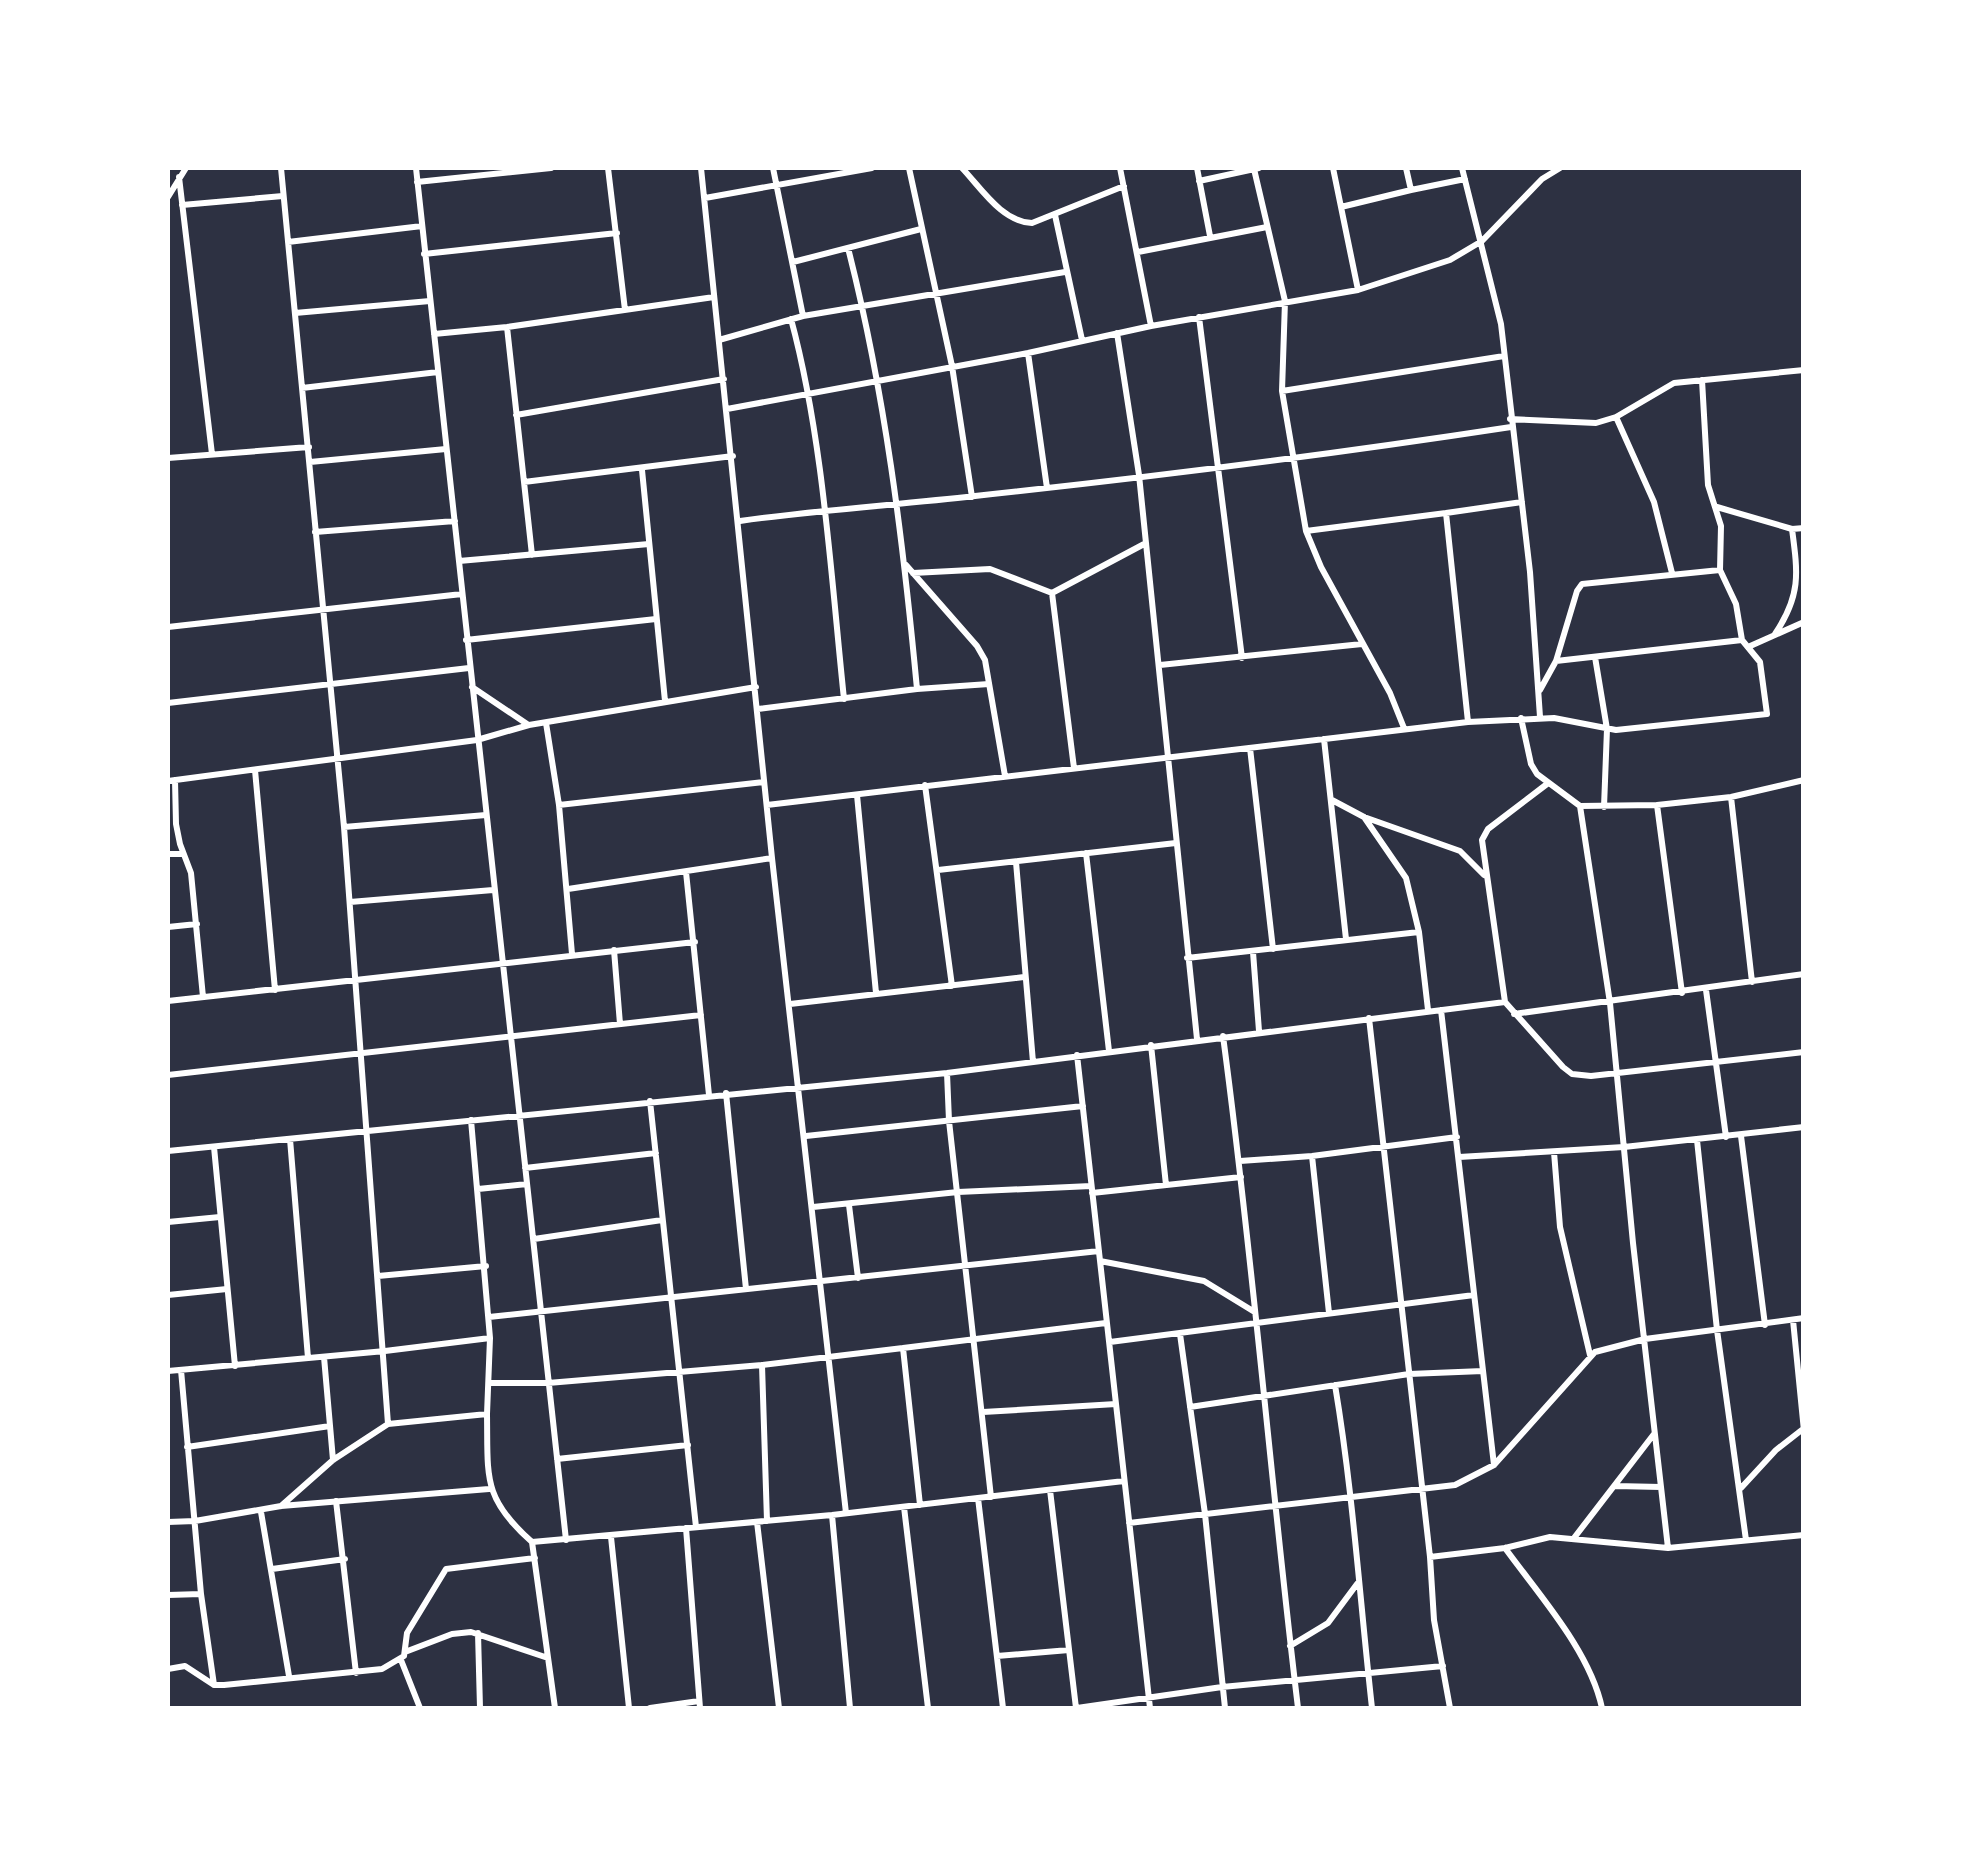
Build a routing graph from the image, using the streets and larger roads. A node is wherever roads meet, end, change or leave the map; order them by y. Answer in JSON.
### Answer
{"nodes":[{"id":1,"x":186,"y":168,"type":"edge"},
{"id":2,"x":280,"y":168,"type":"edge"},
{"id":3,"x":416,"y":168,"type":"edge"},
{"id":4,"x":551,"y":168,"type":"edge"},
{"id":5,"x":608,"y":168,"type":"edge"},
{"id":6,"x":701,"y":168,"type":"edge"},
{"id":7,"x":773,"y":168,"type":"edge"},
{"id":8,"x":872,"y":168,"type":"edge"},
{"id":9,"x":909,"y":168,"type":"edge"},
{"id":10,"x":962,"y":168,"type":"edge"},
{"id":11,"x":1120,"y":168,"type":"edge"},
{"id":12,"x":1196,"y":168,"type":"edge"},
{"id":13,"x":1256,"y":168,"type":"edge"},
{"id":14,"x":1333,"y":168,"type":"edge"},
{"id":15,"x":1406,"y":168,"type":"edge"},
{"id":16,"x":1462,"y":168,"type":"edge"},
{"id":17,"x":1560,"y":168,"type":"edge"},
{"id":18,"x":490,"y":171,"type":"edge"},
{"id":19,"x":179,"y":177,"type":"junction"},
{"id":20,"x":1465,"y":179,"type":"junction"},
{"id":21,"x":417,"y":182,"type":"junction"},
{"id":22,"x":1199,"y":182,"type":"junction"},
{"id":23,"x":776,"y":185,"type":"junction"},
{"id":24,"x":1124,"y":186,"type":"junction"},
{"id":25,"x":1410,"y":190,"type":"junction"},
{"id":26,"x":284,"y":196,"type":"junction"},
{"id":27,"x":168,"y":197,"type":"edge"},
{"id":28,"x":704,"y":198,"type":"junction"},
{"id":29,"x":182,"y":204,"type":"junction"},
{"id":30,"x":1341,"y":207,"type":"junction"},
{"id":31,"x":1055,"y":214,"type":"junction"},
{"id":32,"x":422,"y":226,"type":"junction"},
{"id":33,"x":1268,"y":226,"type":"junction"},
{"id":34,"x":921,"y":229,"type":"junction"},
{"id":35,"x":617,"y":234,"type":"junction"},
{"id":36,"x":1210,"y":236,"type":"junction"},
{"id":37,"x":1482,"y":241,"type":"junction"},
{"id":38,"x":288,"y":242,"type":"junction"},
{"id":39,"x":848,"y":248,"type":"junction"},
{"id":40,"x":1138,"y":252,"type":"junction"},
{"id":41,"x":424,"y":254,"type":"junction"},
{"id":42,"x":793,"y":262,"type":"junction"},
{"id":43,"x":1065,"y":272,"type":"junction"},
{"id":44,"x":1358,"y":290,"type":"junction"},
{"id":45,"x":934,"y":293,"type":"junction"},
{"id":46,"x":714,"y":297,"type":"junction"},
{"id":47,"x":430,"y":301,"type":"junction"},
{"id":48,"x":1285,"y":301,"type":"junction"},
{"id":49,"x":862,"y":304,"type":"junction"},
{"id":50,"x":624,"y":310,"type":"junction"},
{"id":51,"x":295,"y":313,"type":"junction"},
{"id":52,"x":804,"y":316,"type":"junction"},
{"id":53,"x":1199,"y":316,"type":"junction"},
{"id":54,"x":791,"y":318,"type":"junction"},
{"id":55,"x":1151,"y":326,"type":"junction"},
{"id":56,"x":507,"y":327,"type":"junction"},
{"id":57,"x":1118,"y":333,"type":"junction"},
{"id":58,"x":434,"y":334,"type":"junction"},
{"id":59,"x":719,"y":340,"type":"junction"},
{"id":60,"x":1082,"y":340,"type":"junction"},
{"id":61,"x":1028,"y":352,"type":"junction"},
{"id":62,"x":1504,"y":356,"type":"junction"},
{"id":63,"x":952,"y":366,"type":"junction"},
{"id":64,"x":1800,"y":371,"type":"edge"},
{"id":65,"x":438,"y":372,"type":"junction"},
{"id":66,"x":724,"y":379,"type":"junction"},
{"id":67,"x":1702,"y":380,"type":"junction"},
{"id":68,"x":1804,"y":380,"type":"edge"},
{"id":69,"x":879,"y":381,"type":"junction"},
{"id":70,"x":302,"y":388,"type":"junction"},
{"id":71,"x":1282,"y":391,"type":"junction"},
{"id":72,"x":806,"y":396,"type":"junction"},
{"id":73,"x":727,"y":409,"type":"junction"},
{"id":74,"x":516,"y":414,"type":"junction"},
{"id":75,"x":1616,"y":417,"type":"junction"},
{"id":76,"x":1511,"y":423,"type":"junction"},
{"id":77,"x":309,"y":447,"type":"junction"},
{"id":78,"x":446,"y":449,"type":"junction"},
{"id":79,"x":212,"y":454,"type":"junction"},
{"id":80,"x":733,"y":456,"type":"junction"},
{"id":81,"x":1292,"y":457,"type":"junction"},
{"id":82,"x":168,"y":458,"type":"edge"},
{"id":83,"x":310,"y":462,"type":"junction"},
{"id":84,"x":1218,"y":466,"type":"junction"},
{"id":85,"x":642,"y":470,"type":"junction"},
{"id":86,"x":1139,"y":475,"type":"junction"},
{"id":87,"x":524,"y":482,"type":"junction"},
{"id":88,"x":1047,"y":488,"type":"junction"},
{"id":89,"x":972,"y":496,"type":"junction"},
{"id":90,"x":1522,"y":502,"type":"junction"},
{"id":91,"x":898,"y":503,"type":"junction"},
{"id":92,"x":1716,"y":506,"type":"junction"},
{"id":93,"x":823,"y":509,"type":"junction"},
{"id":94,"x":1446,"y":513,"type":"junction"},
{"id":95,"x":454,"y":520,"type":"junction"},
{"id":96,"x":740,"y":521,"type":"junction"},
{"id":97,"x":1804,"y":528,"type":"edge"},
{"id":98,"x":1792,"y":529,"type":"junction"},
{"id":99,"x":1306,"y":531,"type":"junction"},
{"id":100,"x":316,"y":532,"type":"junction"},
{"id":101,"x":1146,"y":543,"type":"junction"},
{"id":102,"x":649,"y":544,"type":"junction"},
{"id":103,"x":532,"y":555,"type":"junction"},
{"id":104,"x":460,"y":561,"type":"junction"},
{"id":105,"x":905,"y":564,"type":"junction"},
{"id":106,"x":1720,"y":570,"type":"junction"},
{"id":107,"x":913,"y":573,"type":"junction"},
{"id":108,"x":1672,"y":573,"type":"junction"},
{"id":109,"x":1052,"y":592,"type":"junction"},
{"id":110,"x":462,"y":594,"type":"junction"},
{"id":111,"x":321,"y":609,"type":"junction"},
{"id":112,"x":656,"y":619,"type":"junction"},
{"id":113,"x":1804,"y":622,"type":"edge"},
{"id":114,"x":168,"y":627,"type":"edge"},
{"id":115,"x":1775,"y":634,"type":"junction"},
{"id":116,"x":466,"y":640,"type":"junction"},
{"id":117,"x":1362,"y":644,"type":"junction"},
{"id":118,"x":1745,"y":644,"type":"junction"},
{"id":119,"x":1595,"y":656,"type":"junction"},
{"id":120,"x":1242,"y":658,"type":"junction"},
{"id":121,"x":1556,"y":661,"type":"junction"},
{"id":122,"x":1160,"y":666,"type":"junction"},
{"id":123,"x":469,"y":668,"type":"junction"},
{"id":124,"x":329,"y":682,"type":"junction"},
{"id":125,"x":989,"y":684,"type":"junction"},
{"id":126,"x":756,"y":687,"type":"junction"},
{"id":127,"x":472,"y":688,"type":"junction"},
{"id":128,"x":917,"y":689,"type":"junction"},
{"id":129,"x":1538,"y":692,"type":"junction"},
{"id":130,"x":844,"y":698,"type":"junction"},
{"id":131,"x":664,"y":701,"type":"junction"},
{"id":132,"x":168,"y":704,"type":"edge"},
{"id":133,"x":758,"y":709,"type":"junction"},
{"id":134,"x":1540,"y":717,"type":"junction"},
{"id":135,"x":1521,"y":718,"type":"junction"},
{"id":136,"x":546,"y":722,"type":"junction"},
{"id":137,"x":1468,"y":722,"type":"junction"},
{"id":138,"x":528,"y":725,"type":"junction"},
{"id":139,"x":1404,"y":728,"type":"junction"},
{"id":140,"x":1606,"y":729,"type":"junction"},
{"id":141,"x":1324,"y":739,"type":"junction"},
{"id":142,"x":478,"y":740,"type":"junction"},
{"id":143,"x":1250,"y":748,"type":"junction"},
{"id":144,"x":336,"y":757,"type":"junction"},
{"id":145,"x":1167,"y":757,"type":"junction"},
{"id":146,"x":1074,"y":768,"type":"junction"},
{"id":147,"x":256,"y":770,"type":"junction"},
{"id":148,"x":1005,"y":776,"type":"junction"},
{"id":149,"x":1804,"y":780,"type":"edge"},
{"id":150,"x":171,"y":781,"type":"edge"},
{"id":151,"x":764,"y":782,"type":"junction"},
{"id":152,"x":1547,"y":784,"type":"junction"},
{"id":153,"x":925,"y":786,"type":"junction"},
{"id":154,"x":856,"y":794,"type":"junction"},
{"id":155,"x":1731,"y":797,"type":"junction"},
{"id":156,"x":1331,"y":799,"type":"junction"},
{"id":157,"x":559,"y":805,"type":"junction"},
{"id":158,"x":767,"y":805,"type":"junction"},
{"id":159,"x":1657,"y":805,"type":"junction"},
{"id":160,"x":1580,"y":806,"type":"junction"},
{"id":161,"x":1604,"y":807,"type":"junction"},
{"id":162,"x":486,"y":814,"type":"junction"},
{"id":163,"x":1364,"y":817,"type":"junction"},
{"id":164,"x":344,"y":827,"type":"junction"},
{"id":165,"x":1176,"y":844,"type":"junction"},
{"id":166,"x":1086,"y":853,"type":"junction"},
{"id":167,"x":168,"y":854,"type":"edge"},
{"id":168,"x":183,"y":854,"type":"junction"},
{"id":169,"x":772,"y":858,"type":"junction"},
{"id":170,"x":1016,"y":862,"type":"junction"},
{"id":171,"x":938,"y":870,"type":"junction"},
{"id":172,"x":686,"y":872,"type":"junction"},
{"id":173,"x":1485,"y":876,"type":"junction"},
{"id":174,"x":568,"y":889,"type":"junction"},
{"id":175,"x":493,"y":890,"type":"junction"},
{"id":176,"x":350,"y":902,"type":"junction"},
{"id":177,"x":197,"y":924,"type":"junction"},
{"id":178,"x":168,"y":927,"type":"edge"},
{"id":179,"x":1419,"y":932,"type":"junction"},
{"id":180,"x":1346,"y":939,"type":"junction"},
{"id":181,"x":695,"y":942,"type":"junction"},
{"id":182,"x":1274,"y":949,"type":"junction"},
{"id":183,"x":614,"y":950,"type":"junction"},
{"id":184,"x":1253,"y":952,"type":"junction"},
{"id":185,"x":572,"y":954,"type":"junction"},
{"id":186,"x":1187,"y":958,"type":"junction"},
{"id":187,"x":500,"y":962,"type":"junction"},
{"id":188,"x":1804,"y":974,"type":"edge"},
{"id":189,"x":1024,"y":977,"type":"junction"},
{"id":190,"x":356,"y":981,"type":"junction"},
{"id":191,"x":1752,"y":982,"type":"junction"},
{"id":192,"x":952,"y":986,"type":"junction"},
{"id":193,"x":276,"y":990,"type":"junction"},
{"id":194,"x":1706,"y":990,"type":"junction"},
{"id":195,"x":876,"y":993,"type":"junction"},
{"id":196,"x":1682,"y":993,"type":"junction"},
{"id":197,"x":204,"y":997,"type":"junction"},
{"id":198,"x":168,"y":1001,"type":"edge"},
{"id":199,"x":1506,"y":1002,"type":"junction"},
{"id":200,"x":1610,"y":1003,"type":"junction"},
{"id":201,"x":790,"y":1004,"type":"junction"},
{"id":202,"x":1441,"y":1010,"type":"junction"},
{"id":203,"x":1428,"y":1011,"type":"junction"},
{"id":204,"x":1514,"y":1014,"type":"junction"},
{"id":205,"x":701,"y":1015,"type":"junction"},
{"id":206,"x":1369,"y":1018,"type":"junction"},
{"id":207,"x":620,"y":1024,"type":"junction"},
{"id":208,"x":1259,"y":1032,"type":"junction"},
{"id":209,"x":1223,"y":1036,"type":"junction"},
{"id":210,"x":508,"y":1038,"type":"junction"},
{"id":211,"x":1197,"y":1039,"type":"junction"},
{"id":212,"x":1151,"y":1045,"type":"junction"},
{"id":213,"x":1110,"y":1051,"type":"junction"},
{"id":214,"x":1804,"y":1052,"type":"edge"},
{"id":215,"x":361,"y":1054,"type":"junction"},
{"id":216,"x":1077,"y":1056,"type":"junction"},
{"id":217,"x":1033,"y":1062,"type":"junction"},
{"id":218,"x":1718,"y":1064,"type":"junction"},
{"id":219,"x":947,"y":1073,"type":"junction"},
{"id":220,"x":1615,"y":1074,"type":"junction"},
{"id":221,"x":168,"y":1075,"type":"edge"},
{"id":222,"x":799,"y":1086,"type":"junction"},
{"id":223,"x":726,"y":1093,"type":"junction"},
{"id":224,"x":709,"y":1095,"type":"junction"},
{"id":225,"x":650,"y":1100,"type":"junction"},
{"id":226,"x":1082,"y":1106,"type":"junction"},
{"id":227,"x":519,"y":1116,"type":"junction"},
{"id":228,"x":472,"y":1120,"type":"junction"},
{"id":229,"x":949,"y":1121,"type":"junction"},
{"id":230,"x":1804,"y":1127,"type":"edge"},
{"id":231,"x":365,"y":1130,"type":"junction"},
{"id":232,"x":806,"y":1136,"type":"junction"},
{"id":233,"x":1741,"y":1136,"type":"junction"},
{"id":234,"x":1457,"y":1137,"type":"junction"},
{"id":235,"x":1726,"y":1138,"type":"junction"},
{"id":236,"x":290,"y":1139,"type":"junction"},
{"id":237,"x":1697,"y":1140,"type":"junction"},
{"id":238,"x":1386,"y":1146,"type":"junction"},
{"id":239,"x":214,"y":1147,"type":"junction"},
{"id":240,"x":1624,"y":1148,"type":"junction"},
{"id":241,"x":168,"y":1151,"type":"edge"},
{"id":242,"x":1554,"y":1152,"type":"junction"},
{"id":243,"x":656,"y":1153,"type":"junction"},
{"id":244,"x":1312,"y":1156,"type":"junction"},
{"id":245,"x":1460,"y":1157,"type":"junction"},
{"id":246,"x":1240,"y":1161,"type":"junction"},
{"id":247,"x":525,"y":1168,"type":"junction"},
{"id":248,"x":1241,"y":1176,"type":"junction"},
{"id":249,"x":527,"y":1184,"type":"junction"},
{"id":250,"x":1166,"y":1184,"type":"junction"},
{"id":251,"x":478,"y":1189,"type":"junction"},
{"id":252,"x":1092,"y":1189,"type":"junction"},
{"id":253,"x":958,"y":1192,"type":"junction"},
{"id":254,"x":849,"y":1205,"type":"junction"},
{"id":255,"x":813,"y":1207,"type":"junction"},
{"id":256,"x":220,"y":1217,"type":"junction"},
{"id":257,"x":662,"y":1220,"type":"junction"},
{"id":258,"x":168,"y":1222,"type":"edge"},
{"id":259,"x":534,"y":1239,"type":"junction"},
{"id":260,"x":1099,"y":1251,"type":"junction"},
{"id":261,"x":1100,"y":1261,"type":"junction"},
{"id":262,"x":486,"y":1266,"type":"junction"},
{"id":263,"x":967,"y":1266,"type":"junction"},
{"id":264,"x":378,"y":1276,"type":"junction"},
{"id":265,"x":858,"y":1278,"type":"junction"},
{"id":266,"x":820,"y":1283,"type":"junction"},
{"id":267,"x":227,"y":1288,"type":"junction"},
{"id":268,"x":746,"y":1289,"type":"junction"},
{"id":269,"x":168,"y":1296,"type":"edge"},
{"id":270,"x":1474,"y":1296,"type":"junction"},
{"id":271,"x":671,"y":1297,"type":"junction"},
{"id":272,"x":1400,"y":1305,"type":"junction"},
{"id":273,"x":542,"y":1311,"type":"junction"},
{"id":274,"x":1253,"y":1311,"type":"junction"},
{"id":275,"x":1328,"y":1313,"type":"junction"},
{"id":276,"x":489,"y":1317,"type":"junction"},
{"id":277,"x":1804,"y":1318,"type":"edge"},
{"id":278,"x":1793,"y":1320,"type":"junction"},
{"id":279,"x":1106,"y":1323,"type":"junction"},
{"id":280,"x":1255,"y":1323,"type":"junction"},
{"id":281,"x":1765,"y":1325,"type":"junction"},
{"id":282,"x":1717,"y":1330,"type":"junction"},
{"id":283,"x":1180,"y":1334,"type":"junction"},
{"id":284,"x":490,"y":1338,"type":"junction"},
{"id":285,"x":974,"y":1338,"type":"junction"},
{"id":286,"x":1645,"y":1339,"type":"junction"},
{"id":287,"x":1110,"y":1342,"type":"junction"},
{"id":288,"x":902,"y":1348,"type":"junction"},
{"id":289,"x":385,"y":1351,"type":"junction"},
{"id":290,"x":1590,"y":1355,"type":"junction"},
{"id":291,"x":324,"y":1357,"type":"junction"},
{"id":292,"x":308,"y":1358,"type":"junction"},
{"id":293,"x":828,"y":1359,"type":"junction"},
{"id":294,"x":762,"y":1365,"type":"junction"},
{"id":295,"x":235,"y":1366,"type":"junction"},
{"id":296,"x":181,"y":1370,"type":"junction"},
{"id":297,"x":168,"y":1371,"type":"edge"},
{"id":298,"x":1483,"y":1371,"type":"junction"},
{"id":299,"x":680,"y":1372,"type":"junction"},
{"id":300,"x":1409,"y":1374,"type":"junction"},
{"id":301,"x":490,"y":1383,"type":"junction"},
{"id":302,"x":548,"y":1384,"type":"junction"},
{"id":303,"x":1335,"y":1385,"type":"junction"},
{"id":304,"x":1264,"y":1396,"type":"junction"},
{"id":305,"x":1116,"y":1404,"type":"junction"},
{"id":306,"x":1190,"y":1406,"type":"junction"},
{"id":307,"x":983,"y":1412,"type":"junction"},
{"id":308,"x":486,"y":1414,"type":"junction"},
{"id":309,"x":388,"y":1424,"type":"junction"},
{"id":310,"x":330,"y":1426,"type":"junction"},
{"id":311,"x":1803,"y":1430,"type":"edge"},
{"id":312,"x":1655,"y":1433,"type":"junction"},
{"id":313,"x":688,"y":1445,"type":"junction"},
{"id":314,"x":187,"y":1447,"type":"junction"},
{"id":315,"x":557,"y":1459,"type":"junction"},
{"id":316,"x":333,"y":1460,"type":"junction"},
{"id":317,"x":1494,"y":1464,"type":"junction"},
{"id":318,"x":1124,"y":1481,"type":"junction"},
{"id":319,"x":1614,"y":1486,"type":"junction"},
{"id":320,"x":1661,"y":1487,"type":"junction"},
{"id":321,"x":1740,"y":1488,"type":"junction"},
{"id":322,"x":489,"y":1489,"type":"junction"},
{"id":323,"x":1050,"y":1490,"type":"junction"},
{"id":324,"x":1422,"y":1490,"type":"junction"},
{"id":325,"x":991,"y":1497,"type":"junction"},
{"id":326,"x":978,"y":1498,"type":"junction"},
{"id":327,"x":1351,"y":1499,"type":"junction"},
{"id":328,"x":336,"y":1501,"type":"junction"},
{"id":329,"x":920,"y":1505,"type":"junction"},
{"id":330,"x":281,"y":1506,"type":"junction"},
{"id":331,"x":904,"y":1507,"type":"junction"},
{"id":332,"x":1276,"y":1507,"type":"junction"},
{"id":333,"x":260,"y":1512,"type":"junction"},
{"id":334,"x":846,"y":1514,"type":"junction"},
{"id":335,"x":1205,"y":1514,"type":"junction"},
{"id":336,"x":832,"y":1515,"type":"junction"},
{"id":337,"x":195,"y":1521,"type":"junction"},
{"id":338,"x":767,"y":1521,"type":"junction"},
{"id":339,"x":168,"y":1522,"type":"edge"},
{"id":340,"x":758,"y":1522,"type":"junction"},
{"id":341,"x":1129,"y":1522,"type":"junction"},
{"id":342,"x":686,"y":1528,"type":"junction"},
{"id":343,"x":696,"y":1528,"type":"junction"},
{"id":344,"x":1804,"y":1535,"type":"edge"},
{"id":345,"x":610,"y":1537,"type":"junction"},
{"id":346,"x":1574,"y":1538,"type":"junction"},
{"id":347,"x":566,"y":1540,"type":"junction"},
{"id":348,"x":1746,"y":1540,"type":"junction"},
{"id":349,"x":532,"y":1542,"type":"junction"},
{"id":350,"x":1504,"y":1548,"type":"junction"},
{"id":351,"x":1668,"y":1548,"type":"junction"},
{"id":352,"x":1430,"y":1557,"type":"junction"},
{"id":353,"x":535,"y":1558,"type":"junction"},
{"id":354,"x":345,"y":1559,"type":"junction"},
{"id":355,"x":272,"y":1569,"type":"junction"},
{"id":356,"x":1357,"y":1584,"type":"junction"},
{"id":357,"x":201,"y":1594,"type":"junction"},
{"id":358,"x":168,"y":1595,"type":"edge"},
{"id":359,"x":478,"y":1633,"type":"junction"},
{"id":360,"x":1290,"y":1646,"type":"junction"},
{"id":361,"x":1069,"y":1650,"type":"junction"},
{"id":362,"x":403,"y":1656,"type":"junction"},
{"id":363,"x":997,"y":1656,"type":"junction"},
{"id":364,"x":548,"y":1658,"type":"junction"},
{"id":365,"x":1443,"y":1666,"type":"junction"},
{"id":366,"x":168,"y":1668,"type":"edge"},
{"id":367,"x":1368,"y":1670,"type":"junction"},
{"id":368,"x":356,"y":1673,"type":"junction"},
{"id":369,"x":289,"y":1676,"type":"junction"},
{"id":370,"x":1295,"y":1681,"type":"junction"},
{"id":371,"x":214,"y":1685,"type":"junction"},
{"id":372,"x":1222,"y":1686,"type":"junction"},
{"id":373,"x":1148,"y":1697,"type":"junction"},
{"id":374,"x":700,"y":1705,"type":"edge"},
{"id":375,"x":420,"y":1708,"type":"edge"},
{"id":376,"x":480,"y":1708,"type":"edge"},
{"id":377,"x":555,"y":1708,"type":"edge"},
{"id":378,"x":629,"y":1708,"type":"edge"},
{"id":379,"x":650,"y":1708,"type":"edge"},
{"id":380,"x":778,"y":1708,"type":"edge"},
{"id":381,"x":850,"y":1708,"type":"edge"},
{"id":382,"x":928,"y":1708,"type":"edge"},
{"id":383,"x":1004,"y":1708,"type":"edge"},
{"id":384,"x":1077,"y":1708,"type":"edge"},
{"id":385,"x":1150,"y":1708,"type":"edge"},
{"id":386,"x":1225,"y":1708,"type":"edge"},
{"id":387,"x":1298,"y":1708,"type":"edge"},
{"id":388,"x":1372,"y":1708,"type":"edge"},
{"id":389,"x":1450,"y":1708,"type":"edge"},
{"id":390,"x":1602,"y":1708,"type":"edge"}],
"edges":[{"from":1,"to":19,"type":"street"},
{"from":2,"to":26,"type":"street"},
{"from":3,"to":21,"type":"street"},
{"from":4,"to":18,"type":"street"},
{"from":5,"to":35,"type":"street"},
{"from":6,"to":28,"type":"street"},
{"from":7,"to":23,"type":"street"},
{"from":8,"to":23,"type":"street"},
{"from":9,"to":34,"type":"street"},
{"from":10,"to":31,"type":"street"},
{"from":11,"to":24,"type":"street"},
{"from":12,"to":22,"type":"street"},
{"from":13,"to":22,"type":"street"},
{"from":13,"to":33,"type":"street"},
{"from":14,"to":30,"type":"street"},
{"from":15,"to":25,"type":"street"},
{"from":16,"to":20,"type":"street"},
{"from":17,"to":37,"type":"street"},
{"from":18,"to":21,"type":"street"},
{"from":19,"to":27,"type":"street"},
{"from":19,"to":29,"type":"street"},
{"from":20,"to":25,"type":"street"},
{"from":20,"to":37,"type":"street"},
{"from":21,"to":32,"type":"street"},
{"from":22,"to":36,"type":"street"},
{"from":23,"to":28,"type":"street"},
{"from":23,"to":42,"type":"street"},
{"from":24,"to":31,"type":"street"},
{"from":24,"to":40,"type":"street"},
{"from":25,"to":30,"type":"street"},
{"from":26,"to":29,"type":"street"},
{"from":26,"to":38,"type":"street"},
{"from":28,"to":46,"type":"street"},
{"from":29,"to":79,"type":"street"},
{"from":30,"to":44,"type":"street"},
{"from":31,"to":43,"type":"street"},
{"from":32,"to":38,"type":"street"},
{"from":32,"to":41,"type":"street"},
{"from":33,"to":36,"type":"street"},
{"from":33,"to":48,"type":"street"},
{"from":34,"to":39,"type":"street"},
{"from":34,"to":45,"type":"street"},
{"from":35,"to":41,"type":"street"},
{"from":35,"to":50,"type":"street"},
{"from":36,"to":40,"type":"street"},
{"from":37,"to":44,"type":"street"},
{"from":37,"to":62,"type":"street"},
{"from":38,"to":51,"type":"street"},
{"from":39,"to":42,"type":"street"},
{"from":39,"to":49,"type":"street"},
{"from":40,"to":55,"type":"street"},
{"from":41,"to":47,"type":"street"},
{"from":42,"to":52,"type":"street"},
{"from":43,"to":45,"type":"street"},
{"from":43,"to":60,"type":"street"},
{"from":44,"to":48,"type":"street"},
{"from":45,"to":49,"type":"street"},
{"from":45,"to":63,"type":"street"},
{"from":46,"to":50,"type":"street"},
{"from":46,"to":59,"type":"street"},
{"from":47,"to":51,"type":"street"},
{"from":47,"to":58,"type":"street"},
{"from":48,"to":53,"type":"street"},
{"from":48,"to":71,"type":"street"},
{"from":49,"to":52,"type":"street"},
{"from":49,"to":69,"type":"street"},
{"from":50,"to":56,"type":"street"},
{"from":51,"to":70,"type":"street"},
{"from":52,"to":54,"type":"street"},
{"from":53,"to":55,"type":"street"},
{"from":53,"to":84,"type":"street"},
{"from":54,"to":59,"type":"street"},
{"from":54,"to":72,"type":"street"},
{"from":55,"to":57,"type":"street"},
{"from":56,"to":58,"type":"street"},
{"from":56,"to":74,"type":"street"},
{"from":57,"to":60,"type":"street"},
{"from":57,"to":86,"type":"street"},
{"from":58,"to":65,"type":"street"},
{"from":59,"to":66,"type":"street"},
{"from":60,"to":61,"type":"street"},
{"from":61,"to":63,"type":"street"},
{"from":61,"to":88,"type":"street"},
{"from":62,"to":71,"type":"street"},
{"from":62,"to":76,"type":"street"},
{"from":63,"to":69,"type":"street"},
{"from":63,"to":89,"type":"street"},
{"from":64,"to":67,"type":"street"},
{"from":64,"to":68,"type":"street"},
{"from":65,"to":70,"type":"street"},
{"from":65,"to":78,"type":"street"},
{"from":66,"to":73,"type":"street"},
{"from":66,"to":74,"type":"street"},
{"from":67,"to":75,"type":"street"},
{"from":67,"to":92,"type":"street"},
{"from":69,"to":72,"type":"street"},
{"from":69,"to":91,"type":"street"},
{"from":70,"to":77,"type":"street"},
{"from":71,"to":81,"type":"street"},
{"from":72,"to":73,"type":"street"},
{"from":72,"to":93,"type":"street"},
{"from":73,"to":80,"type":"street"},
{"from":74,"to":87,"type":"street"},
{"from":75,"to":76,"type":"street"},
{"from":75,"to":108,"type":"street"},
{"from":76,"to":81,"type":"street"},
{"from":76,"to":90,"type":"street"},
{"from":77,"to":79,"type":"street"},
{"from":77,"to":83,"type":"street"},
{"from":78,"to":83,"type":"street"},
{"from":78,"to":95,"type":"street"},
{"from":79,"to":82,"type":"street"},
{"from":80,"to":85,"type":"street"},
{"from":80,"to":96,"type":"street"},
{"from":81,"to":84,"type":"street"},
{"from":81,"to":99,"type":"street"},
{"from":83,"to":100,"type":"street"},
{"from":84,"to":86,"type":"street"},
{"from":84,"to":120,"type":"street"},
{"from":85,"to":87,"type":"street"},
{"from":85,"to":102,"type":"street"},
{"from":86,"to":88,"type":"street"},
{"from":86,"to":101,"type":"street"},
{"from":87,"to":103,"type":"street"},
{"from":88,"to":89,"type":"street"},
{"from":89,"to":91,"type":"street"},
{"from":90,"to":94,"type":"street"},
{"from":90,"to":129,"type":"street"},
{"from":91,"to":93,"type":"street"},
{"from":91,"to":105,"type":"street"},
{"from":92,"to":98,"type":"street"},
{"from":92,"to":106,"type":"street"},
{"from":93,"to":96,"type":"street"},
{"from":93,"to":130,"type":"street"},
{"from":94,"to":99,"type":"street"},
{"from":94,"to":137,"type":"street"},
{"from":95,"to":100,"type":"street"},
{"from":95,"to":104,"type":"street"},
{"from":96,"to":126,"type":"street"},
{"from":97,"to":98,"type":"street"},
{"from":98,"to":115,"type":"street"},
{"from":99,"to":117,"type":"street"},
{"from":100,"to":111,"type":"street"},
{"from":101,"to":109,"type":"street"},
{"from":101,"to":122,"type":"street"},
{"from":102,"to":103,"type":"street"},
{"from":102,"to":112,"type":"street"},
{"from":103,"to":104,"type":"street"},
{"from":104,"to":110,"type":"street"},
{"from":105,"to":107,"type":"street"},
{"from":105,"to":128,"type":"street"},
{"from":106,"to":108,"type":"street"},
{"from":106,"to":118,"type":"street"},
{"from":107,"to":109,"type":"street"},
{"from":107,"to":125,"type":"street"},
{"from":108,"to":121,"type":"street"},
{"from":109,"to":146,"type":"street"},
{"from":110,"to":111,"type":"street"},
{"from":110,"to":116,"type":"street"},
{"from":111,"to":114,"type":"street"},
{"from":111,"to":124,"type":"street"},
{"from":112,"to":116,"type":"street"},
{"from":112,"to":131,"type":"street"},
{"from":113,"to":115,"type":"street"},
{"from":115,"to":118,"type":"street"},
{"from":116,"to":123,"type":"street"},
{"from":117,"to":120,"type":"street"},
{"from":117,"to":139,"type":"street"},
{"from":118,"to":119,"type":"street"},
{"from":118,"to":140,"type":"street"},
{"from":119,"to":121,"type":"street"},
{"from":119,"to":140,"type":"street"},
{"from":120,"to":122,"type":"street"},
{"from":121,"to":129,"type":"street"},
{"from":122,"to":145,"type":"street"},
{"from":123,"to":124,"type":"street"},
{"from":123,"to":127,"type":"street"},
{"from":124,"to":132,"type":"street"},
{"from":124,"to":144,"type":"street"},
{"from":125,"to":128,"type":"street"},
{"from":125,"to":148,"type":"street"},
{"from":126,"to":131,"type":"street"},
{"from":126,"to":133,"type":"street"},
{"from":127,"to":138,"type":"street"},
{"from":127,"to":142,"type":"street"},
{"from":128,"to":130,"type":"street"},
{"from":129,"to":134,"type":"street"},
{"from":130,"to":133,"type":"street"},
{"from":131,"to":136,"type":"street"},
{"from":133,"to":151,"type":"street"},
{"from":134,"to":135,"type":"street"},
{"from":134,"to":140,"type":"street"},
{"from":135,"to":137,"type":"street"},
{"from":135,"to":152,"type":"street"},
{"from":136,"to":138,"type":"street"},
{"from":136,"to":157,"type":"street"},
{"from":137,"to":139,"type":"street"},
{"from":138,"to":142,"type":"street"},
{"from":139,"to":141,"type":"street"},
{"from":140,"to":161,"type":"street"},
{"from":141,"to":143,"type":"street"},
{"from":141,"to":156,"type":"street"},
{"from":142,"to":144,"type":"street"},
{"from":142,"to":162,"type":"street"},
{"from":143,"to":145,"type":"street"},
{"from":143,"to":182,"type":"street"},
{"from":144,"to":147,"type":"street"},
{"from":144,"to":164,"type":"street"},
{"from":145,"to":146,"type":"street"},
{"from":145,"to":165,"type":"street"},
{"from":146,"to":148,"type":"street"},
{"from":147,"to":150,"type":"street"},
{"from":147,"to":193,"type":"street"},
{"from":148,"to":153,"type":"street"},
{"from":149,"to":155,"type":"street"},
{"from":150,"to":168,"type":"street"},
{"from":151,"to":157,"type":"street"},
{"from":151,"to":158,"type":"street"},
{"from":152,"to":160,"type":"street"},
{"from":152,"to":173,"type":"street"},
{"from":153,"to":154,"type":"street"},
{"from":153,"to":171,"type":"street"},
{"from":154,"to":158,"type":"street"},
{"from":154,"to":195,"type":"street"},
{"from":155,"to":159,"type":"street"},
{"from":155,"to":191,"type":"street"},
{"from":156,"to":163,"type":"street"},
{"from":156,"to":180,"type":"street"},
{"from":157,"to":174,"type":"street"},
{"from":158,"to":169,"type":"street"},
{"from":159,"to":161,"type":"street"},
{"from":159,"to":196,"type":"street"},
{"from":160,"to":161,"type":"street"},
{"from":160,"to":200,"type":"street"},
{"from":162,"to":164,"type":"street"},
{"from":162,"to":175,"type":"street"},
{"from":163,"to":173,"type":"street"},
{"from":163,"to":179,"type":"street"},
{"from":164,"to":176,"type":"street"},
{"from":165,"to":166,"type":"street"},
{"from":165,"to":186,"type":"street"},
{"from":166,"to":170,"type":"street"},
{"from":166,"to":213,"type":"street"},
{"from":167,"to":168,"type":"street"},
{"from":168,"to":177,"type":"street"},
{"from":169,"to":172,"type":"street"},
{"from":169,"to":201,"type":"street"},
{"from":170,"to":171,"type":"street"},
{"from":170,"to":189,"type":"street"},
{"from":171,"to":192,"type":"street"},
{"from":172,"to":174,"type":"street"},
{"from":172,"to":181,"type":"street"},
{"from":173,"to":199,"type":"street"},
{"from":174,"to":185,"type":"street"},
{"from":175,"to":176,"type":"street"},
{"from":175,"to":187,"type":"street"},
{"from":176,"to":190,"type":"street"},
{"from":177,"to":178,"type":"street"},
{"from":177,"to":197,"type":"street"},
{"from":179,"to":180,"type":"street"},
{"from":179,"to":203,"type":"street"},
{"from":180,"to":182,"type":"street"},
{"from":181,"to":183,"type":"street"},
{"from":181,"to":205,"type":"street"},
{"from":182,"to":184,"type":"street"},
{"from":183,"to":185,"type":"street"},
{"from":183,"to":207,"type":"street"},
{"from":184,"to":186,"type":"street"},
{"from":184,"to":208,"type":"street"},
{"from":185,"to":187,"type":"street"},
{"from":186,"to":211,"type":"street"},
{"from":187,"to":190,"type":"street"},
{"from":187,"to":210,"type":"street"},
{"from":188,"to":191,"type":"street"},
{"from":189,"to":192,"type":"street"},
{"from":189,"to":217,"type":"street"},
{"from":190,"to":193,"type":"street"},
{"from":190,"to":215,"type":"street"},
{"from":191,"to":194,"type":"street"},
{"from":192,"to":195,"type":"street"},
{"from":193,"to":197,"type":"street"},
{"from":194,"to":196,"type":"street"},
{"from":194,"to":218,"type":"street"},
{"from":195,"to":201,"type":"street"},
{"from":196,"to":200,"type":"street"},
{"from":197,"to":198,"type":"street"},
{"from":199,"to":202,"type":"street"},
{"from":199,"to":204,"type":"street"},
{"from":200,"to":204,"type":"street"},
{"from":200,"to":220,"type":"street"},
{"from":201,"to":222,"type":"street"},
{"from":202,"to":203,"type":"street"},
{"from":202,"to":234,"type":"street"},
{"from":203,"to":206,"type":"street"},
{"from":204,"to":220,"type":"street"},
{"from":205,"to":207,"type":"street"},
{"from":205,"to":224,"type":"street"},
{"from":206,"to":208,"type":"street"},
{"from":206,"to":238,"type":"street"},
{"from":207,"to":210,"type":"street"},
{"from":208,"to":209,"type":"street"},
{"from":209,"to":211,"type":"street"},
{"from":209,"to":246,"type":"street"},
{"from":210,"to":215,"type":"street"},
{"from":210,"to":227,"type":"street"},
{"from":211,"to":212,"type":"street"},
{"from":212,"to":213,"type":"street"},
{"from":212,"to":250,"type":"street"},
{"from":213,"to":216,"type":"street"},
{"from":214,"to":218,"type":"street"},
{"from":215,"to":221,"type":"street"},
{"from":215,"to":231,"type":"street"},
{"from":216,"to":217,"type":"street"},
{"from":216,"to":226,"type":"street"},
{"from":217,"to":219,"type":"street"},
{"from":218,"to":220,"type":"street"},
{"from":218,"to":235,"type":"street"},
{"from":219,"to":222,"type":"street"},
{"from":219,"to":229,"type":"street"},
{"from":220,"to":240,"type":"street"},
{"from":222,"to":223,"type":"street"},
{"from":222,"to":232,"type":"street"},
{"from":223,"to":224,"type":"street"},
{"from":223,"to":268,"type":"street"},
{"from":224,"to":225,"type":"street"},
{"from":225,"to":227,"type":"street"},
{"from":225,"to":243,"type":"street"},
{"from":226,"to":229,"type":"street"},
{"from":226,"to":252,"type":"street"},
{"from":227,"to":228,"type":"street"},
{"from":227,"to":247,"type":"street"},
{"from":228,"to":231,"type":"street"},
{"from":228,"to":251,"type":"street"},
{"from":229,"to":232,"type":"street"},
{"from":229,"to":253,"type":"street"},
{"from":230,"to":233,"type":"street"},
{"from":231,"to":236,"type":"street"},
{"from":231,"to":264,"type":"street"},
{"from":232,"to":255,"type":"street"},
{"from":233,"to":235,"type":"street"},
{"from":233,"to":281,"type":"street"},
{"from":234,"to":238,"type":"street"},
{"from":234,"to":245,"type":"street"},
{"from":235,"to":237,"type":"street"},
{"from":236,"to":239,"type":"street"},
{"from":236,"to":292,"type":"street"},
{"from":237,"to":240,"type":"street"},
{"from":237,"to":282,"type":"street"},
{"from":238,"to":244,"type":"street"},
{"from":238,"to":272,"type":"street"},
{"from":239,"to":241,"type":"street"},
{"from":239,"to":256,"type":"street"},
{"from":240,"to":242,"type":"street"},
{"from":240,"to":286,"type":"street"},
{"from":242,"to":245,"type":"street"},
{"from":242,"to":290,"type":"street"},
{"from":243,"to":247,"type":"street"},
{"from":243,"to":257,"type":"street"},
{"from":244,"to":246,"type":"street"},
{"from":244,"to":275,"type":"street"},
{"from":245,"to":270,"type":"street"},
{"from":246,"to":248,"type":"street"},
{"from":247,"to":249,"type":"street"},
{"from":248,"to":250,"type":"street"},
{"from":248,"to":274,"type":"street"},
{"from":249,"to":251,"type":"street"},
{"from":249,"to":259,"type":"street"},
{"from":250,"to":252,"type":"street"},
{"from":251,"to":262,"type":"street"},
{"from":252,"to":253,"type":"street"},
{"from":252,"to":260,"type":"street"},
{"from":253,"to":254,"type":"street"},
{"from":253,"to":263,"type":"street"},
{"from":254,"to":255,"type":"street"},
{"from":254,"to":265,"type":"street"},
{"from":255,"to":266,"type":"street"},
{"from":256,"to":258,"type":"street"},
{"from":256,"to":267,"type":"street"},
{"from":257,"to":259,"type":"street"},
{"from":257,"to":271,"type":"street"},
{"from":259,"to":273,"type":"street"},
{"from":260,"to":261,"type":"street"},
{"from":260,"to":263,"type":"street"},
{"from":261,"to":274,"type":"street"},
{"from":261,"to":279,"type":"street"},
{"from":262,"to":264,"type":"street"},
{"from":262,"to":276,"type":"street"},
{"from":263,"to":265,"type":"street"},
{"from":263,"to":285,"type":"street"},
{"from":264,"to":289,"type":"street"},
{"from":265,"to":266,"type":"street"},
{"from":266,"to":268,"type":"street"},
{"from":266,"to":293,"type":"street"},
{"from":267,"to":269,"type":"street"},
{"from":267,"to":295,"type":"street"},
{"from":268,"to":271,"type":"street"},
{"from":270,"to":272,"type":"street"},
{"from":270,"to":298,"type":"street"},
{"from":271,"to":273,"type":"street"},
{"from":271,"to":299,"type":"street"},
{"from":272,"to":275,"type":"street"},
{"from":272,"to":300,"type":"street"},
{"from":273,"to":276,"type":"street"},
{"from":273,"to":302,"type":"street"},
{"from":274,"to":280,"type":"street"},
{"from":275,"to":280,"type":"street"},
{"from":276,"to":284,"type":"street"},
{"from":277,"to":278,"type":"street"},
{"from":278,"to":281,"type":"street"},
{"from":278,"to":311,"type":"street"},
{"from":279,"to":285,"type":"street"},
{"from":279,"to":287,"type":"street"},
{"from":280,"to":283,"type":"street"},
{"from":280,"to":304,"type":"street"},
{"from":281,"to":282,"type":"street"},
{"from":282,"to":286,"type":"street"},
{"from":282,"to":321,"type":"street"},
{"from":283,"to":287,"type":"street"},
{"from":283,"to":306,"type":"street"},
{"from":284,"to":289,"type":"street"},
{"from":284,"to":301,"type":"street"},
{"from":285,"to":288,"type":"street"},
{"from":285,"to":307,"type":"street"},
{"from":286,"to":290,"type":"street"},
{"from":286,"to":312,"type":"street"},
{"from":287,"to":305,"type":"street"},
{"from":288,"to":293,"type":"street"},
{"from":288,"to":329,"type":"street"},
{"from":289,"to":291,"type":"street"},
{"from":289,"to":309,"type":"street"},
{"from":290,"to":317,"type":"street"},
{"from":291,"to":292,"type":"street"},
{"from":291,"to":310,"type":"street"},
{"from":292,"to":295,"type":"street"},
{"from":293,"to":294,"type":"street"},
{"from":293,"to":334,"type":"street"},
{"from":294,"to":299,"type":"street"},
{"from":294,"to":338,"type":"street"},
{"from":295,"to":296,"type":"street"},
{"from":296,"to":297,"type":"street"},
{"from":296,"to":314,"type":"street"},
{"from":298,"to":300,"type":"street"},
{"from":298,"to":317,"type":"street"},
{"from":299,"to":302,"type":"street"},
{"from":299,"to":313,"type":"street"},
{"from":300,"to":303,"type":"street"},
{"from":300,"to":324,"type":"street"},
{"from":301,"to":302,"type":"street"},
{"from":301,"to":308,"type":"street"},
{"from":302,"to":315,"type":"street"},
{"from":303,"to":304,"type":"street"},
{"from":303,"to":327,"type":"street"},
{"from":304,"to":306,"type":"street"},
{"from":304,"to":332,"type":"street"},
{"from":305,"to":307,"type":"street"},
{"from":305,"to":318,"type":"street"},
{"from":306,"to":335,"type":"street"},
{"from":307,"to":325,"type":"street"},
{"from":308,"to":309,"type":"street"},
{"from":308,"to":322,"type":"street"},
{"from":309,"to":316,"type":"street"},
{"from":310,"to":314,"type":"street"},
{"from":310,"to":316,"type":"street"},
{"from":311,"to":321,"type":"street"},
{"from":312,"to":319,"type":"street"},
{"from":312,"to":320,"type":"street"},
{"from":313,"to":315,"type":"street"},
{"from":313,"to":343,"type":"street"},
{"from":314,"to":337,"type":"street"},
{"from":315,"to":347,"type":"street"},
{"from":316,"to":330,"type":"street"},
{"from":317,"to":324,"type":"street"},
{"from":318,"to":323,"type":"street"},
{"from":318,"to":341,"type":"street"},
{"from":319,"to":320,"type":"street"},
{"from":319,"to":346,"type":"street"},
{"from":320,"to":351,"type":"street"},
{"from":321,"to":348,"type":"street"},
{"from":322,"to":328,"type":"street"},
{"from":322,"to":349,"type":"street"},
{"from":323,"to":325,"type":"street"},
{"from":323,"to":361,"type":"street"},
{"from":324,"to":327,"type":"street"},
{"from":324,"to":352,"type":"street"},
{"from":325,"to":326,"type":"street"},
{"from":326,"to":329,"type":"street"},
{"from":326,"to":363,"type":"street"},
{"from":327,"to":332,"type":"street"},
{"from":327,"to":356,"type":"street"},
{"from":328,"to":330,"type":"street"},
{"from":328,"to":354,"type":"street"},
{"from":329,"to":331,"type":"street"},
{"from":330,"to":333,"type":"street"},
{"from":331,"to":334,"type":"street"},
{"from":331,"to":382,"type":"street"},
{"from":332,"to":335,"type":"street"},
{"from":332,"to":360,"type":"street"},
{"from":333,"to":337,"type":"street"},
{"from":333,"to":355,"type":"street"},
{"from":334,"to":336,"type":"street"},
{"from":335,"to":341,"type":"street"},
{"from":335,"to":372,"type":"street"},
{"from":336,"to":338,"type":"street"},
{"from":336,"to":381,"type":"street"},
{"from":337,"to":339,"type":"street"},
{"from":337,"to":357,"type":"street"},
{"from":338,"to":340,"type":"street"},
{"from":340,"to":343,"type":"street"},
{"from":340,"to":380,"type":"street"},
{"from":341,"to":373,"type":"street"},
{"from":342,"to":343,"type":"street"},
{"from":342,"to":345,"type":"street"},
{"from":342,"to":374,"type":"street"},
{"from":344,"to":348,"type":"street"},
{"from":345,"to":347,"type":"street"},
{"from":345,"to":378,"type":"street"},
{"from":346,"to":350,"type":"street"},
{"from":346,"to":351,"type":"street"},
{"from":347,"to":349,"type":"street"},
{"from":348,"to":351,"type":"street"},
{"from":349,"to":353,"type":"street"},
{"from":350,"to":352,"type":"street"},
{"from":350,"to":390,"type":"street"},
{"from":352,"to":365,"type":"street"},
{"from":353,"to":362,"type":"street"},
{"from":353,"to":364,"type":"street"},
{"from":354,"to":355,"type":"street"},
{"from":354,"to":368,"type":"street"},
{"from":355,"to":369,"type":"street"},
{"from":356,"to":360,"type":"street"},
{"from":356,"to":367,"type":"street"},
{"from":357,"to":358,"type":"street"},
{"from":357,"to":371,"type":"street"},
{"from":359,"to":362,"type":"street"},
{"from":359,"to":364,"type":"street"},
{"from":359,"to":376,"type":"street"},
{"from":360,"to":370,"type":"street"},
{"from":361,"to":363,"type":"street"},
{"from":361,"to":384,"type":"street"},
{"from":362,"to":368,"type":"street"},
{"from":362,"to":375,"type":"street"},
{"from":363,"to":383,"type":"street"},
{"from":364,"to":377,"type":"street"},
{"from":365,"to":367,"type":"street"},
{"from":365,"to":389,"type":"street"},
{"from":366,"to":371,"type":"street"},
{"from":367,"to":370,"type":"street"},
{"from":367,"to":388,"type":"street"},
{"from":368,"to":369,"type":"street"},
{"from":369,"to":371,"type":"street"},
{"from":370,"to":372,"type":"street"},
{"from":370,"to":387,"type":"street"},
{"from":372,"to":373,"type":"street"},
{"from":372,"to":386,"type":"street"},
{"from":373,"to":384,"type":"street"},
{"from":373,"to":385,"type":"street"},
{"from":374,"to":379,"type":"street"}]}
